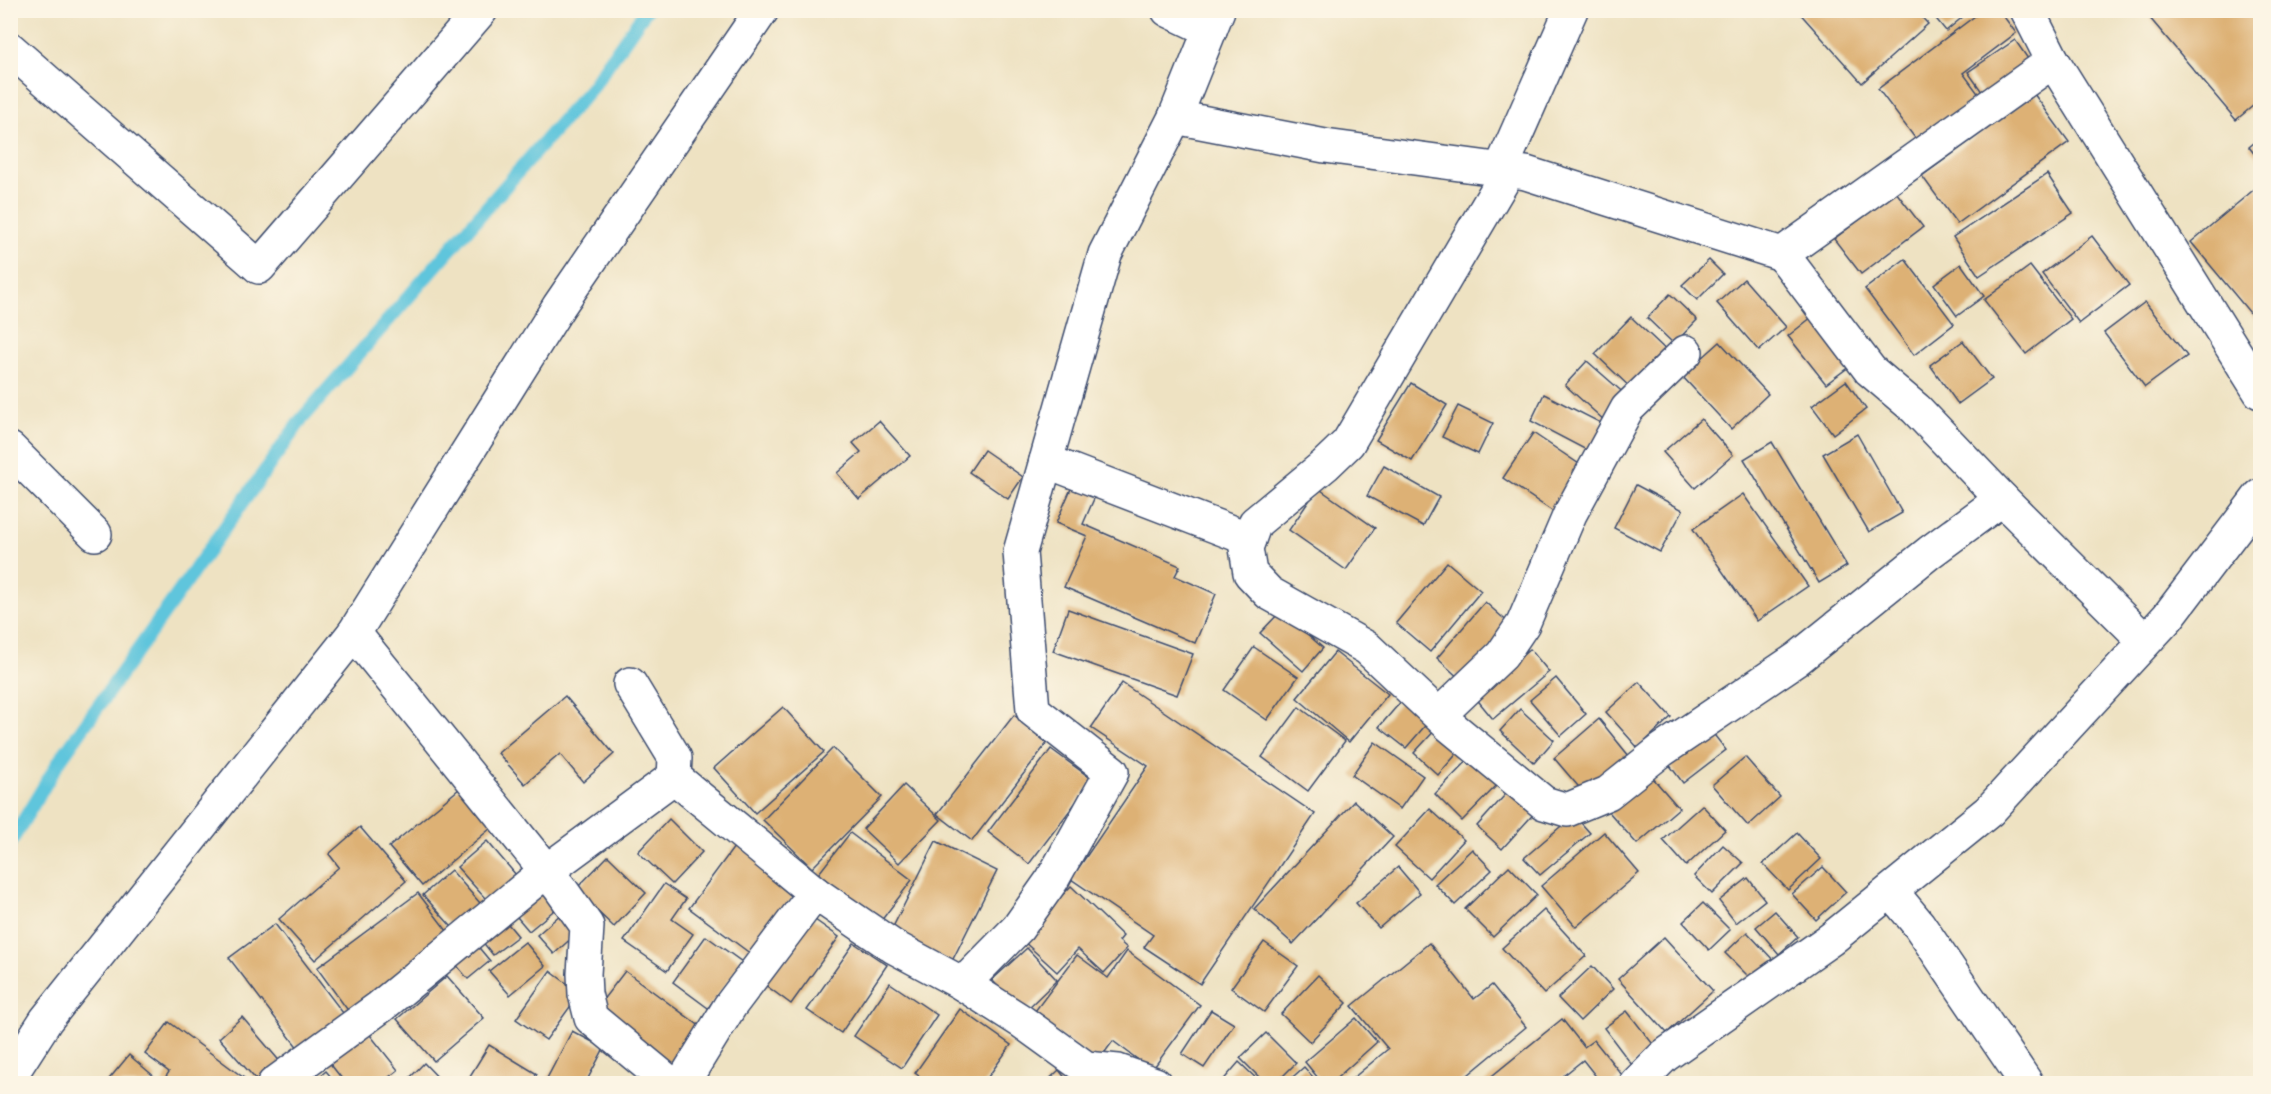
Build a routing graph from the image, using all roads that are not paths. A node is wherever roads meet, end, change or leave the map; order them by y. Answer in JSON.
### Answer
{"nodes":[{"id":1,"x":762,"y":10,"type":"edge"},
{"id":2,"x":1168,"y":10,"type":"edge"},
{"id":3,"x":1571,"y":10,"type":"edge"},
{"id":4,"x":2027,"y":10,"type":"edge"},
{"id":5,"x":464,"y":16,"type":"edge"},
{"id":6,"x":1214,"y":20,"type":"edge"},
{"id":7,"x":10,"y":49,"type":"edge"},
{"id":8,"x":2052,"y":61,"type":"junction"},
{"id":9,"x":1175,"y":117,"type":"junction"},
{"id":10,"x":1505,"y":170,"type":"junction"},
{"id":11,"x":1782,"y":254,"type":"junction"},
{"id":12,"x":1686,"y":352,"type":"dead end"},
{"id":13,"x":2260,"y":392,"type":"edge"},
{"id":14,"x":10,"y":449,"type":"edge"},
{"id":15,"x":1046,"y":460,"type":"junction"},
{"id":16,"x":2260,"y":497,"type":"edge"},
{"id":17,"x":2002,"y":499,"type":"junction"},
{"id":18,"x":95,"y":534,"type":"dead end"},
{"id":19,"x":1249,"y":539,"type":"junction"},
{"id":20,"x":354,"y":633,"type":"junction"},
{"id":21,"x":2145,"y":641,"type":"junction"},
{"id":22,"x":630,"y":684,"type":"dead end"},
{"id":23,"x":1439,"y":715,"type":"junction"},
{"id":24,"x":674,"y":777,"type":"junction"},
{"id":25,"x":545,"y":872,"type":"junction"},
{"id":26,"x":1891,"y":891,"type":"junction"},
{"id":27,"x":815,"y":893,"type":"junction"},
{"id":28,"x":963,"y":984,"type":"junction"},
{"id":29,"x":10,"y":1076,"type":"edge"},
{"id":30,"x":2016,"y":1080,"type":"edge"},
{"id":31,"x":274,"y":1083,"type":"edge"},
{"id":32,"x":672,"y":1083,"type":"edge"},
{"id":33,"x":682,"y":1083,"type":"edge"},
{"id":34,"x":1155,"y":1083,"type":"edge"},
{"id":35,"x":1636,"y":1083,"type":"edge"}],
"edges":[{"from":1,"to":20,"type":"street"},
{"from":2,"to":6,"type":"street"},
{"from":3,"to":10,"type":"street"},
{"from":4,"to":8,"type":"street"},
{"from":5,"to":7,"type":"street"},
{"from":6,"to":9,"type":"street"},
{"from":8,"to":11,"type":"street"},
{"from":8,"to":13,"type":"street"},
{"from":9,"to":10,"type":"street"},
{"from":9,"to":15,"type":"street"},
{"from":10,"to":11,"type":"street"},
{"from":10,"to":19,"type":"street"},
{"from":11,"to":17,"type":"street"},
{"from":12,"to":23,"type":"street"},
{"from":14,"to":18,"type":"street"},
{"from":15,"to":19,"type":"street"},
{"from":15,"to":28,"type":"street"},
{"from":16,"to":21,"type":"street"},
{"from":17,"to":21,"type":"street"},
{"from":17,"to":23,"type":"street"},
{"from":19,"to":23,"type":"street"},
{"from":20,"to":25,"type":"street"},
{"from":20,"to":29,"type":"street"},
{"from":21,"to":26,"type":"street"},
{"from":22,"to":24,"type":"street"},
{"from":24,"to":25,"type":"street"},
{"from":24,"to":27,"type":"street"},
{"from":25,"to":31,"type":"street"},
{"from":25,"to":32,"type":"street"},
{"from":26,"to":30,"type":"street"},
{"from":26,"to":35,"type":"street"},
{"from":27,"to":28,"type":"street"},
{"from":27,"to":33,"type":"street"},
{"from":28,"to":34,"type":"street"}]}
